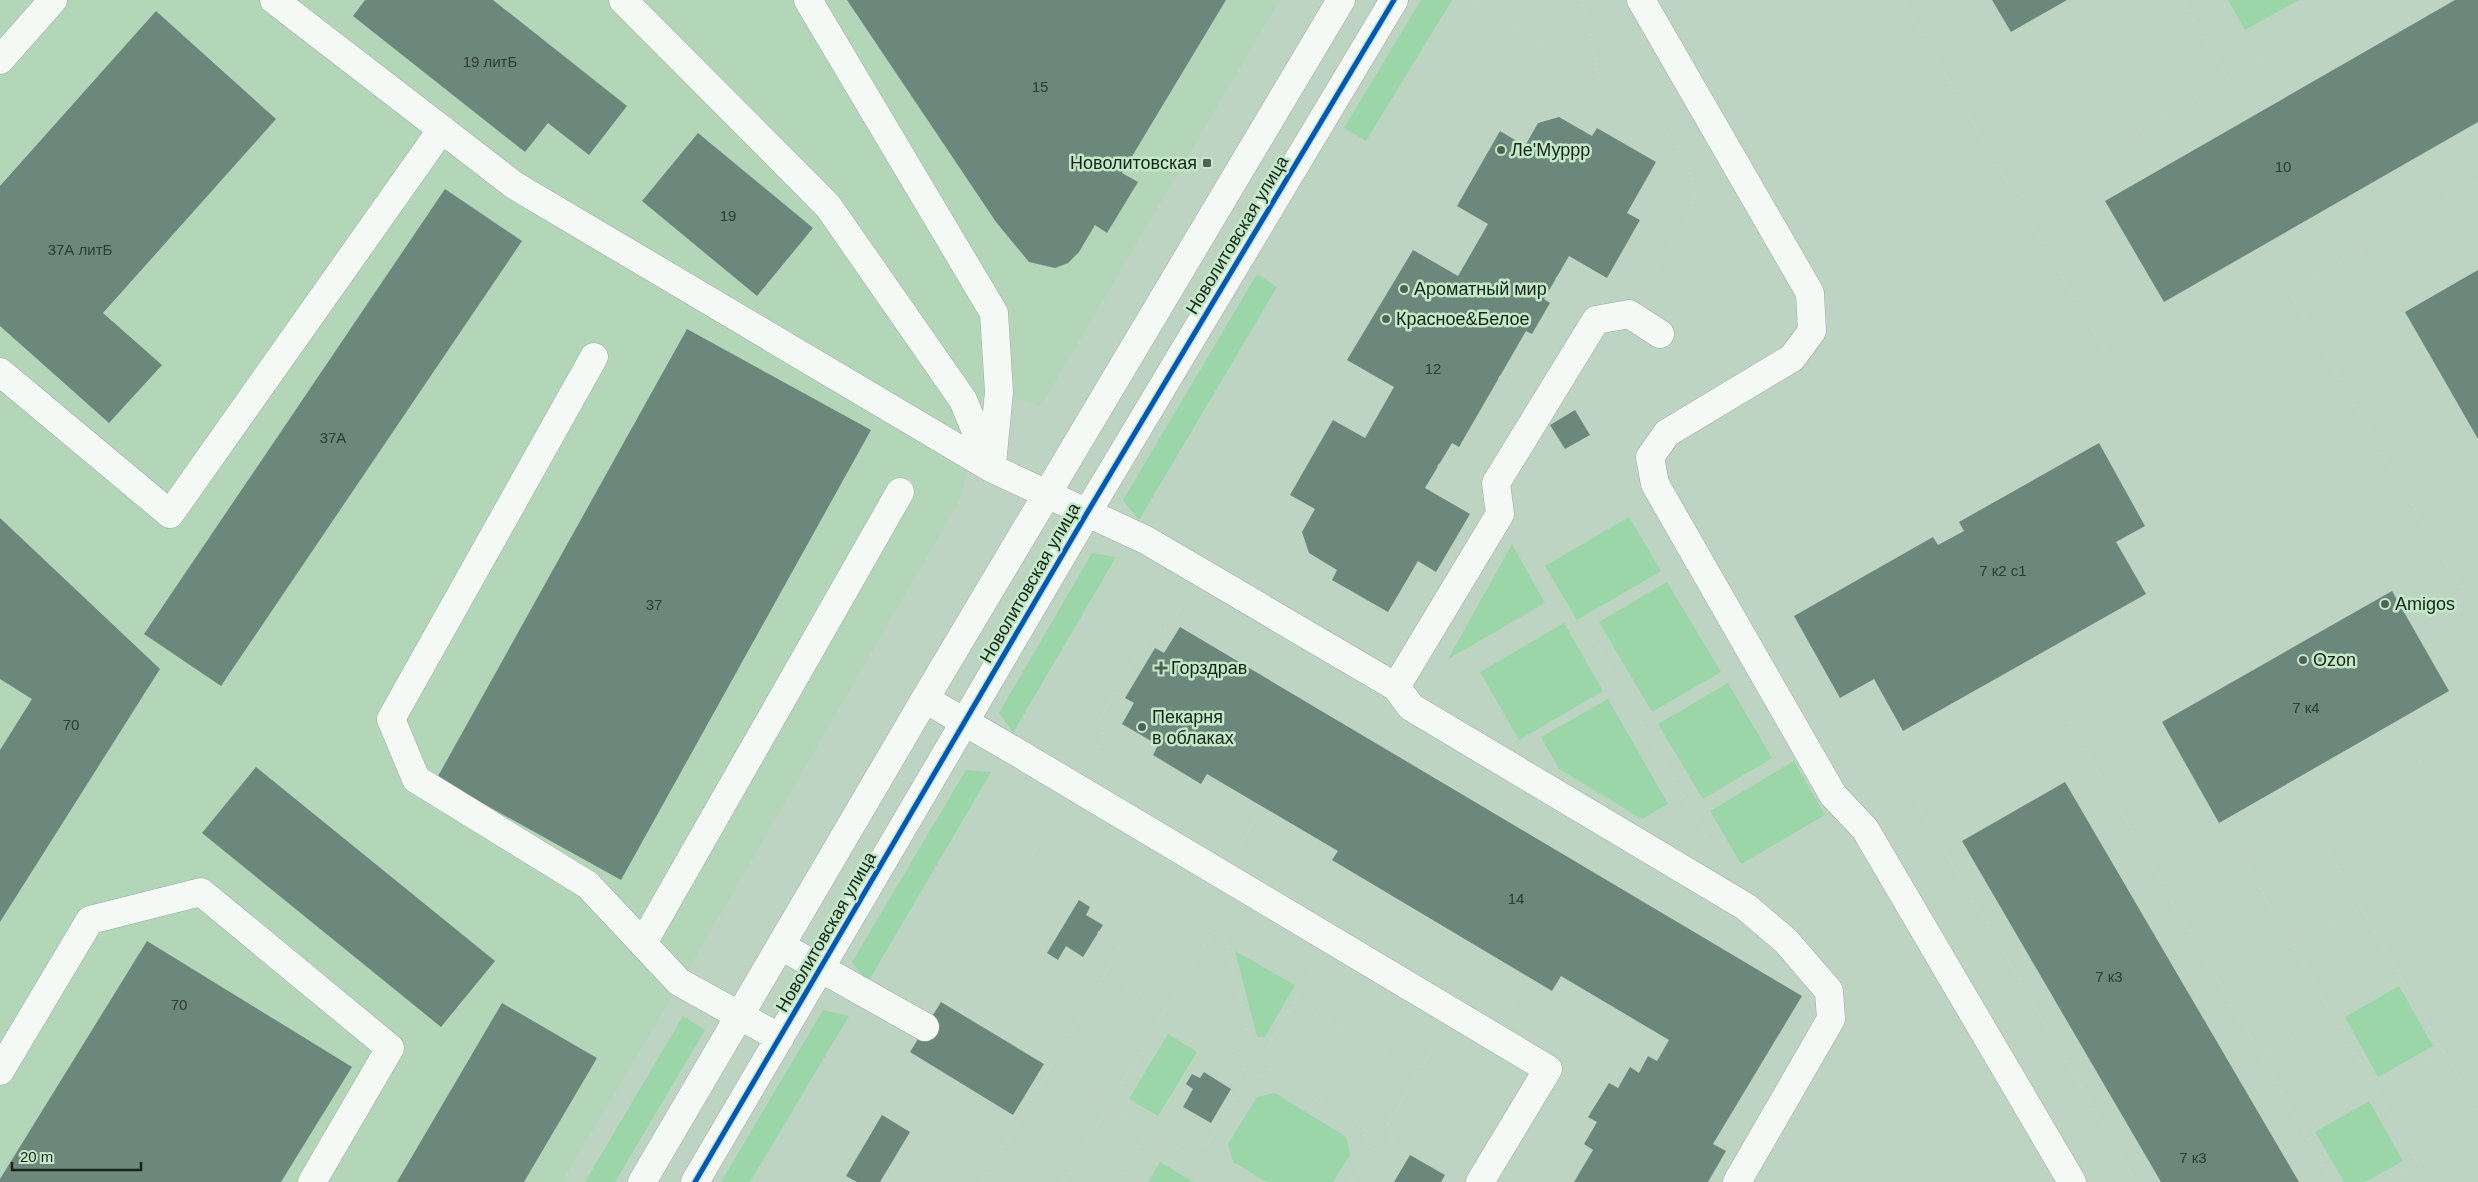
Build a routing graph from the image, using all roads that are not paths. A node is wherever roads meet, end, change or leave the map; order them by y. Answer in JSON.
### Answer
{"nodes":[{"id":1,"x":53,"y":0,"type":"edge"},
{"id":2,"x":274,"y":0,"type":"edge"},
{"id":3,"x":623,"y":0,"type":"edge"},
{"id":4,"x":808,"y":0,"type":"edge"},
{"id":5,"x":1341,"y":0,"type":"edge"},
{"id":6,"x":1394,"y":0,"type":"edge"},
{"id":7,"x":1641,"y":0,"type":"edge"},
{"id":8,"x":0,"y":60,"type":"edge"},
{"id":9,"x":442,"y":128,"type":"junction"},
{"id":10,"x":1660,"y":334,"type":"dead end"},
{"id":11,"x":594,"y":357,"type":"dead end"},
{"id":12,"x":0,"y":372,"type":"edge"},
{"id":13,"x":991,"y":468,"type":"junction"},
{"id":14,"x":900,"y":492,"type":"dead end"},
{"id":15,"x":1047,"y":494,"type":"junction"},
{"id":16,"x":1087,"y":513,"type":"junction"},
{"id":17,"x":1396,"y":687,"type":"junction"},
{"id":18,"x":925,"y":699,"type":"junction"},
{"id":19,"x":966,"y":722,"type":"junction"},
{"id":20,"x":643,"y":943,"type":"junction"},
{"id":21,"x":781,"y":946,"type":"junction"},
{"id":22,"x":821,"y":967,"type":"junction"},
{"id":23,"x":740,"y":1016,"type":"junction"},
{"id":24,"x":926,"y":1027,"type":"dead end"},
{"id":25,"x":780,"y":1038,"type":"junction"},
{"id":26,"x":0,"y":1072,"type":"edge"},
{"id":27,"x":312,"y":1182,"type":"edge"},
{"id":28,"x":642,"y":1182,"type":"edge"},
{"id":29,"x":695,"y":1182,"type":"edge"},
{"id":30,"x":1480,"y":1182,"type":"edge"},
{"id":31,"x":1737,"y":1182,"type":"edge"},
{"id":32,"x":2072,"y":1182,"type":"edge"}],
"edges":[{"from":1,"to":8,"type":"street"},
{"from":2,"to":9,"type":"street"},
{"from":3,"to":13,"type":"street"},
{"from":4,"to":13,"type":"street"},
{"from":5,"to":15,"type":"street","name":"Новолитовская улица"},
{"from":6,"to":16,"type":"street","name":"Новолитовская улица"},
{"from":7,"to":32,"type":"street"},
{"from":9,"to":12,"type":"street"},
{"from":9,"to":13,"type":"street"},
{"from":10,"to":17,"type":"street"},
{"from":11,"to":20,"type":"street"},
{"from":13,"to":15,"type":"street"},
{"from":14,"to":20,"type":"street"},
{"from":15,"to":16,"type":"street"},
{"from":15,"to":18,"type":"street","name":"Новолитовская улица"},
{"from":16,"to":17,"type":"street"},
{"from":16,"to":19,"type":"street","name":"Новолитовская улица"},
{"from":17,"to":31,"type":"street"},
{"from":18,"to":19,"type":"street"},
{"from":18,"to":21,"type":"street","name":"Новолитовская улица"},
{"from":19,"to":22,"type":"street","name":"Новолитовская улица"},
{"from":19,"to":30,"type":"street"},
{"from":20,"to":23,"type":"street"},
{"from":21,"to":22,"type":"street"},
{"from":21,"to":23,"type":"street","name":"Новолитовская улица"},
{"from":22,"to":24,"type":"street"},
{"from":22,"to":25,"type":"street","name":"Новолитовская улица"},
{"from":23,"to":25,"type":"street"},
{"from":23,"to":28,"type":"street","name":"Новолитовская улица"},
{"from":25,"to":29,"type":"street","name":"Новолитовская улица"},
{"from":26,"to":27,"type":"street"}]}
